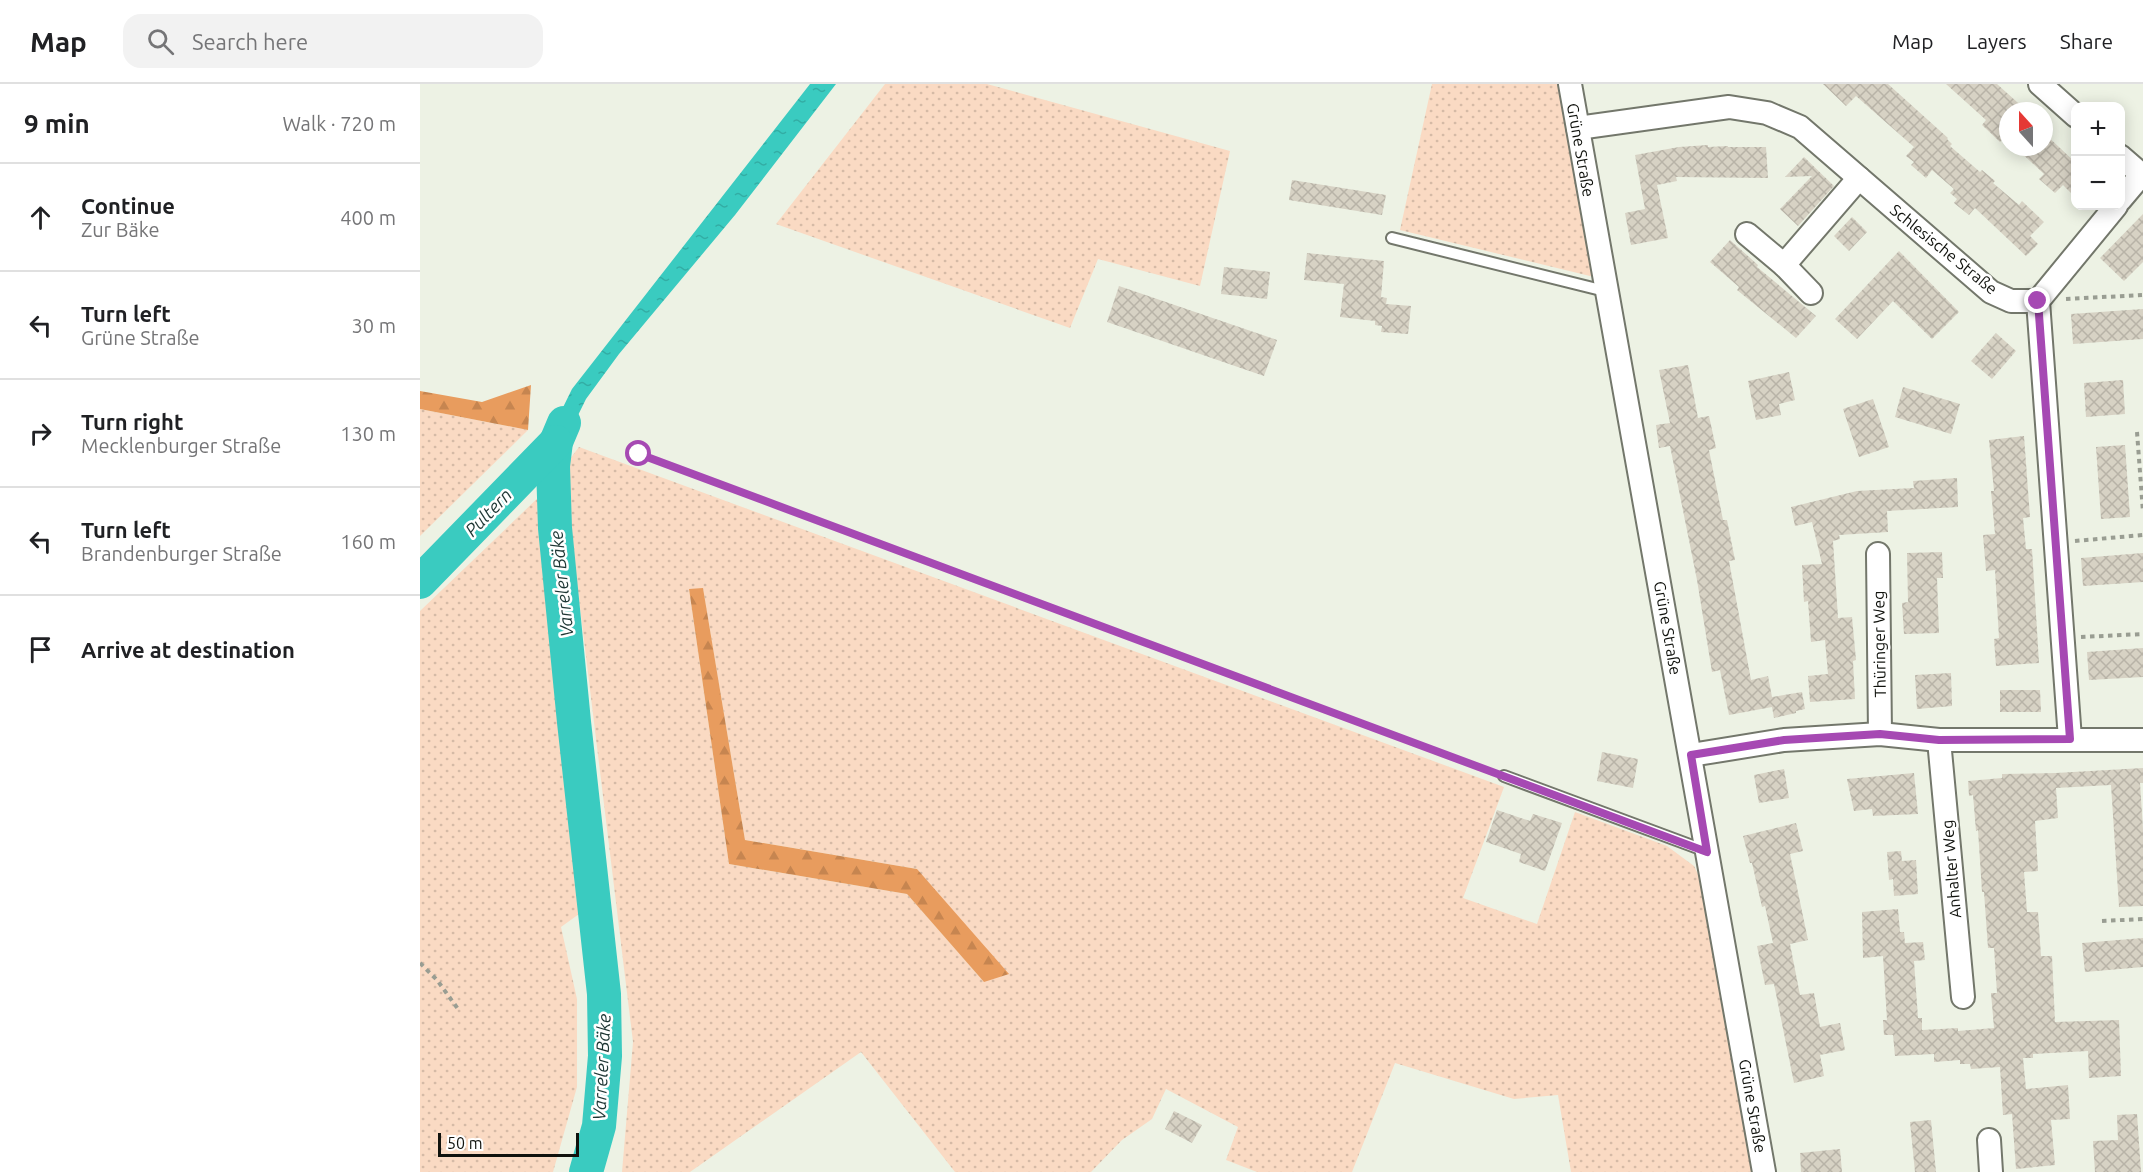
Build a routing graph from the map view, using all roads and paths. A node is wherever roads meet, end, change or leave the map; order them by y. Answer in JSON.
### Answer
{"nodes":[{"id":1,"x":1570,"y":84,"type":"edge"},
{"id":2,"x":2040,"y":84,"type":"edge"},
{"id":3,"x":2071,"y":112,"type":"edge"},
{"id":4,"x":1578,"y":128,"type":"junction"},
{"id":5,"x":2125,"y":160,"type":"edge"},
{"id":6,"x":2142,"y":175,"type":"edge"},
{"id":7,"x":1859,"y":178,"type":"junction"},
{"id":8,"x":2125,"y":195,"type":"edge"},
{"id":9,"x":2113,"y":210,"type":"edge"},
{"id":10,"x":1747,"y":234,"type":"dead end"},
{"id":11,"x":1392,"y":238,"type":"dead end"},
{"id":12,"x":1784,"y":265,"type":"junction"},
{"id":13,"x":1605,"y":291,"type":"junction"},
{"id":14,"x":1811,"y":293,"type":"dead end"},
{"id":15,"x":2142,"y":295,"type":"edge"},
{"id":16,"x":2038,"y":301,"type":"junction"},
{"id":17,"x":2137,"y":432,"type":"dead end"},
{"id":18,"x":639,"y":454,"type":"dead end"},
{"id":19,"x":2143,"y":512,"type":"edge"},
{"id":20,"x":2143,"y":535,"type":"edge"},
{"id":21,"x":2055,"y":544,"type":"junction"},
{"id":22,"x":1878,"y":554,"type":"dead end"},
{"id":23,"x":2143,"y":634,"type":"edge"},
{"id":24,"x":2062,"y":638,"type":"junction"},
{"id":25,"x":1880,"y":734,"type":"junction"},
{"id":26,"x":2070,"y":739,"type":"junction"},
{"id":27,"x":1939,"y":740,"type":"junction"},
{"id":28,"x":2143,"y":740,"type":"edge"},
{"id":29,"x":1691,"y":755,"type":"junction"},
{"id":30,"x":1504,"y":776,"type":"joint"},
{"id":31,"x":1707,"y":852,"type":"junction"},
{"id":32,"x":2143,"y":919,"type":"edge"},
{"id":33,"x":2102,"y":921,"type":"dead end"},
{"id":34,"x":420,"y":963,"type":"edge"},
{"id":35,"x":1963,"y":997,"type":"dead end"},
{"id":36,"x":458,"y":1010,"type":"dead end"},
{"id":37,"x":1989,"y":1140,"type":"dead end"},
{"id":38,"x":1764,"y":1172,"type":"edge"},
{"id":39,"x":1991,"y":1172,"type":"edge"}],
"edges":[{"from":1,"to":4,"type":"street","name":"Grüne Straße"},
{"from":2,"to":3,"type":"street"},
{"from":4,"to":7,"type":"street","name":"Schlesische Straße"},
{"from":4,"to":13,"type":"street","name":"Grüne Straße"},
{"from":5,"to":6,"type":"street"},
{"from":6,"to":8,"type":"street"},
{"from":7,"to":12,"type":"street"},
{"from":7,"to":16,"type":"street","name":"Schlesische Straße"},
{"from":9,"to":16,"type":"street"},
{"from":10,"to":12,"type":"street"},
{"from":11,"to":13,"type":"lane"},
{"from":12,"to":14,"type":"street"},
{"from":13,"to":29,"type":"street","name":"Grüne Straße"},
{"from":15,"to":16,"type":"path"},
{"from":16,"to":21,"type":"street"},
{"from":17,"to":19,"type":"path"},
{"from":18,"to":30,"type":"path"},
{"from":20,"to":21,"type":"path"},
{"from":21,"to":24,"type":"street"},
{"from":22,"to":25,"type":"street","name":"Thüringer Weg"},
{"from":23,"to":24,"type":"path"},
{"from":24,"to":26,"type":"street"},
{"from":25,"to":27,"type":"street"},
{"from":25,"to":29,"type":"street"},
{"from":26,"to":27,"type":"street"},
{"from":26,"to":28,"type":"street"},
{"from":27,"to":35,"type":"street","name":"Anhalter Weg"},
{"from":29,"to":31,"type":"street","name":"Grüne Straße"},
{"from":30,"to":31,"type":"lane"},
{"from":31,"to":38,"type":"street","name":"Grüne Straße"},
{"from":32,"to":33,"type":"path"},
{"from":34,"to":36,"type":"path"},
{"from":37,"to":39,"type":"street"}]}
